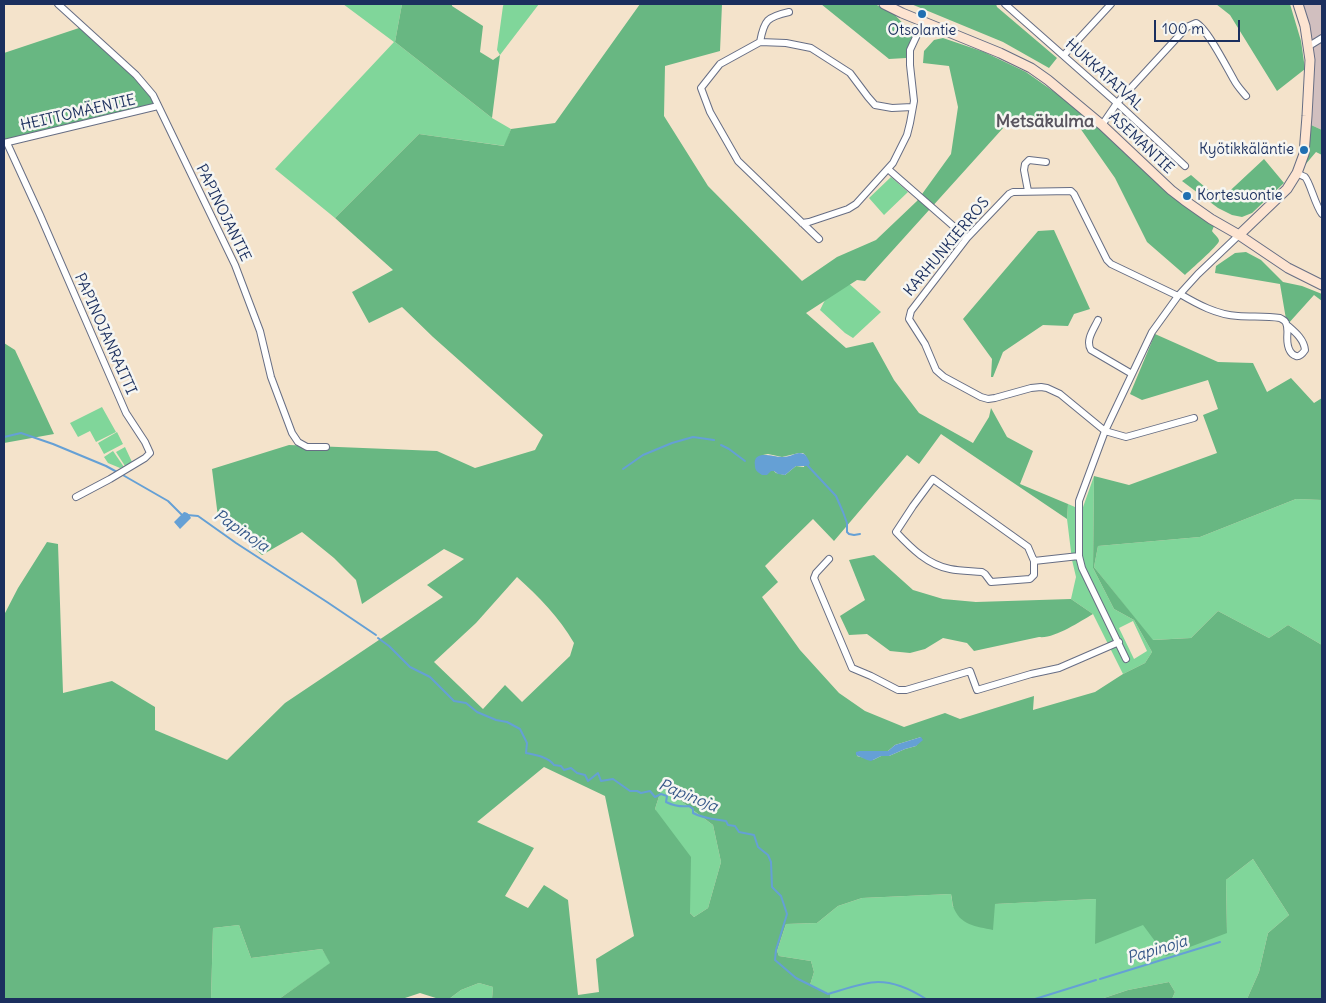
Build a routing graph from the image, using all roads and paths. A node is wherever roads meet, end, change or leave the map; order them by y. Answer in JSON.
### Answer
{"nodes":[{"id":1,"x":58,"y":4,"type":"edge"},
{"id":2,"x":884,"y":4,"type":"edge"},
{"id":3,"x":1005,"y":4,"type":"edge"},
{"id":4,"x":1111,"y":4,"type":"edge"},
{"id":5,"x":1298,"y":4,"type":"edge"},
{"id":6,"x":789,"y":12,"type":"dead end"},
{"id":7,"x":923,"y":22,"type":"junction"},
{"id":8,"x":1322,"y":38,"type":"edge"},
{"id":9,"x":760,"y":42,"type":"junction"},
{"id":10,"x":1309,"y":46,"type":"junction"},
{"id":11,"x":1064,"y":55,"type":"junction"},
{"id":12,"x":1246,"y":96,"type":"dead end"},
{"id":13,"x":1117,"y":102,"type":"junction"},
{"id":14,"x":158,"y":106,"type":"junction"},
{"id":15,"x":912,"y":107,"type":"junction"},
{"id":16,"x":1102,"y":125,"type":"junction"},
{"id":17,"x":5,"y":143,"type":"edge"},
{"id":18,"x":1046,"y":162,"type":"dead end"},
{"id":19,"x":1185,"y":166,"type":"dead end"},
{"id":20,"x":888,"y":170,"type":"junction"},
{"id":21,"x":1298,"y":173,"type":"junction"},
{"id":22,"x":1028,"y":191,"type":"junction"},
{"id":23,"x":1322,"y":214,"type":"edge"},
{"id":24,"x":802,"y":223,"type":"junction"},
{"id":25,"x":1239,"y":235,"type":"junction"},
{"id":26,"x":967,"y":238,"type":"junction"},
{"id":27,"x":819,"y":240,"type":"dead end"},
{"id":28,"x":1322,"y":285,"type":"edge"},
{"id":29,"x":1179,"y":295,"type":"junction"},
{"id":30,"x":1098,"y":320,"type":"dead end"},
{"id":31,"x":1287,"y":325,"type":"junction"},
{"id":32,"x":1132,"y":374,"type":"junction"},
{"id":33,"x":1194,"y":418,"type":"dead end"},
{"id":34,"x":1105,"y":431,"type":"junction"},
{"id":35,"x":326,"y":447,"type":"dead end"},
{"id":36,"x":76,"y":498,"type":"dead end"},
{"id":37,"x":1079,"y":556,"type":"junction"},
{"id":38,"x":829,"y":559,"type":"dead end"},
{"id":39,"x":1034,"y":560,"type":"junction"},
{"id":40,"x":1119,"y":642,"type":"junction"},
{"id":41,"x":1126,"y":659,"type":"dead end"}],
"edges":[{"from":1,"to":14,"type":"street","name":"PAPINOJANTIE"},
{"from":2,"to":7,"type":"main road","name":"ASEMANTIE"},
{"from":3,"to":11,"type":"street","name":"HUKKATAIVAL"},
{"from":4,"to":11,"type":"street"},
{"from":5,"to":10,"type":"main road"},
{"from":6,"to":9,"type":"street"},
{"from":7,"to":15,"type":"street"},
{"from":7,"to":16,"type":"main road","name":"ASEMANTIE"},
{"from":8,"to":10,"type":"street"},
{"from":9,"to":15,"type":"street"},
{"from":9,"to":24,"type":"street"},
{"from":10,"to":21,"type":"main road"},
{"from":11,"to":13,"type":"street","name":"HUKKATAIVAL"},
{"from":12,"to":13,"type":"street"},
{"from":13,"to":16,"type":"street"},
{"from":13,"to":19,"type":"street","name":"HUKKATAIVAL"},
{"from":14,"to":17,"type":"street","name":"HEITTOMÄENTIE"},
{"from":14,"to":35,"type":"street","name":"PAPINOJANTIE"},
{"from":15,"to":20,"type":"street"},
{"from":16,"to":25,"type":"main road","name":"ASEMANTIE"},
{"from":17,"to":36,"type":"street","name":"PAPINOJANRAITTI"},
{"from":18,"to":22,"type":"street"},
{"from":20,"to":24,"type":"street"},
{"from":20,"to":26,"type":"street"},
{"from":21,"to":23,"type":"street"},
{"from":21,"to":25,"type":"main road"},
{"from":22,"to":26,"type":"street","name":"KARHUNKIERROS"},
{"from":22,"to":29,"type":"street","name":"KARHUNKIERROS"},
{"from":24,"to":27,"type":"street"},
{"from":25,"to":28,"type":"main road","name":"ASEMANTIE"},
{"from":25,"to":29,"type":"street"},
{"from":26,"to":34,"type":"street","name":"KARHUNKIERROS"},
{"from":29,"to":31,"type":"street"},
{"from":29,"to":32,"type":"street"},
{"from":30,"to":32,"type":"street"},
{"from":31,"to":31,"type":"street"},
{"from":32,"to":34,"type":"street"},
{"from":33,"to":34,"type":"street"},
{"from":34,"to":37,"type":"street"},
{"from":37,"to":39,"type":"street"},
{"from":37,"to":40,"type":"street"},
{"from":38,"to":40,"type":"street"},
{"from":39,"to":39,"type":"street"},
{"from":40,"to":41,"type":"street"}]}
